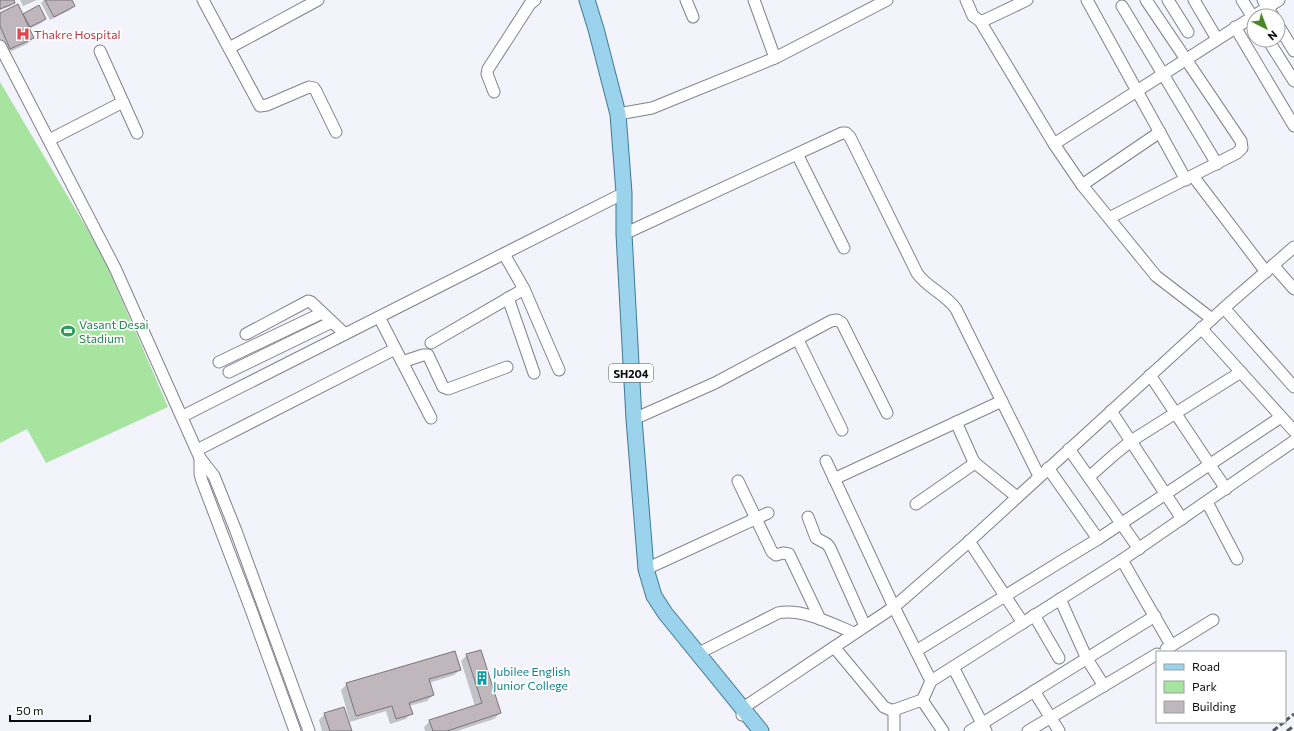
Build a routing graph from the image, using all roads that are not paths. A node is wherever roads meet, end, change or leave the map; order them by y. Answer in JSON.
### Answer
{"nodes":[{"id":1,"x":203,"y":0,"type":"edge"},
{"id":2,"x":318,"y":0,"type":"edge"},
{"id":3,"x":535,"y":0,"type":"edge"},
{"id":4,"x":587,"y":0,"type":"edge"},
{"id":5,"x":686,"y":0,"type":"edge"},
{"id":6,"x":754,"y":0,"type":"edge"},
{"id":7,"x":888,"y":0,"type":"edge"},
{"id":8,"x":966,"y":0,"type":"edge"},
{"id":9,"x":1027,"y":0,"type":"edge"},
{"id":10,"x":1087,"y":0,"type":"edge"},
{"id":11,"x":1146,"y":0,"type":"edge"},
{"id":12,"x":1168,"y":0,"type":"edge"},
{"id":13,"x":1194,"y":0,"type":"edge"},
{"id":14,"x":1279,"y":0,"type":"edge"},
{"id":15,"x":1122,"y":6,"type":"dead end"},
{"id":16,"x":1267,"y":8,"type":"edge"},
{"id":17,"x":693,"y":18,"type":"dead end"},
{"id":18,"x":980,"y":21,"type":"junction"},
{"id":19,"x":1246,"y":22,"type":"edge"},
{"id":20,"x":1235,"y":27,"type":"junction"},
{"id":21,"x":1188,"y":32,"type":"dead end"},
{"id":22,"x":1290,"y":36,"type":"edge"},
{"id":23,"x":1217,"y":39,"type":"junction"},
{"id":24,"x":0,"y":46,"type":"edge"},
{"id":25,"x":229,"y":48,"type":"junction"},
{"id":26,"x":1273,"y":48,"type":"edge"},
{"id":27,"x":100,"y":51,"type":"dead end"},
{"id":28,"x":1294,"y":51,"type":"edge"},
{"id":29,"x":775,"y":58,"type":"junction"},
{"id":30,"x":1185,"y":59,"type":"junction"},
{"id":31,"x":1162,"y":74,"type":"junction"},
{"id":32,"x":1294,"y":81,"type":"edge"},
{"id":33,"x":1136,"y":90,"type":"junction"},
{"id":34,"x":494,"y":92,"type":"dead end"},
{"id":35,"x":123,"y":102,"type":"junction"},
{"id":36,"x":618,"y":114,"type":"junction"},
{"id":37,"x":1294,"y":126,"type":"edge"},
{"id":38,"x":336,"y":132,"type":"dead end"},
{"id":39,"x":1160,"y":132,"type":"junction"},
{"id":40,"x":137,"y":133,"type":"dead end"},
{"id":41,"x":49,"y":140,"type":"junction"},
{"id":42,"x":1054,"y":144,"type":"junction"},
{"id":43,"x":797,"y":154,"type":"junction"},
{"id":44,"x":1217,"y":164,"type":"junction"},
{"id":45,"x":1190,"y":178,"type":"junction"},
{"id":46,"x":1082,"y":185,"type":"junction"},
{"id":47,"x":624,"y":193,"type":"junction"},
{"id":48,"x":1109,"y":218,"type":"junction"},
{"id":49,"x":624,"y":234,"type":"junction"},
{"id":50,"x":1294,"y":247,"type":"edge"},
{"id":51,"x":844,"y":248,"type":"dead end"},
{"id":52,"x":504,"y":254,"type":"junction"},
{"id":53,"x":1269,"y":269,"type":"junction"},
{"id":54,"x":1294,"y":289,"type":"edge"},
{"id":55,"x":524,"y":290,"type":"junction"},
{"id":56,"x":508,"y":298,"type":"junction"},
{"id":57,"x":1224,"y":308,"type":"junction"},
{"id":58,"x":322,"y":313,"type":"junction"},
{"id":59,"x":379,"y":317,"type":"junction"},
{"id":60,"x":1212,"y":319,"type":"junction"},
{"id":61,"x":332,"y":322,"type":"junction"},
{"id":62,"x":1201,"y":328,"type":"junction"},
{"id":63,"x":246,"y":334,"type":"dead end"},
{"id":64,"x":345,"y":334,"type":"junction"},
{"id":65,"x":798,"y":340,"type":"junction"},
{"id":66,"x":431,"y":343,"type":"dead end"},
{"id":67,"x":395,"y":349,"type":"junction"},
{"id":68,"x":219,"y":362,"type":"dead end"},
{"id":69,"x":402,"y":362,"type":"junction"},
{"id":70,"x":507,"y":367,"type":"dead end"},
{"id":71,"x":559,"y":370,"type":"dead end"},
{"id":72,"x":229,"y":372,"type":"dead end"},
{"id":73,"x":1241,"y":372,"type":"junction"},
{"id":74,"x":534,"y":373,"type":"dead end"},
{"id":75,"x":1150,"y":375,"type":"junction"},
{"id":76,"x":1294,"y":387,"type":"edge"},
{"id":77,"x":1002,"y":401,"type":"junction"},
{"id":78,"x":1111,"y":411,"type":"junction"},
{"id":79,"x":887,"y":413,"type":"dead end"},
{"id":80,"x":1176,"y":413,"type":"junction"},
{"id":81,"x":183,"y":416,"type":"junction"},
{"id":82,"x":1281,"y":417,"type":"junction"},
{"id":83,"x":431,"y":418,"type":"dead end"},
{"id":84,"x":634,"y":419,"type":"junction"},
{"id":85,"x":956,"y":422,"type":"junction"},
{"id":86,"x":842,"y":430,"type":"dead end"},
{"id":87,"x":1294,"y":431,"type":"edge"},
{"id":88,"x":1131,"y":441,"type":"junction"},
{"id":89,"x":1294,"y":441,"type":"edge"},
{"id":90,"x":1069,"y":449,"type":"junction"},
{"id":91,"x":199,"y":454,"type":"junction"},
{"id":92,"x":826,"y":461,"type":"dead end"},
{"id":93,"x":976,"y":463,"type":"junction"},
{"id":94,"x":1210,"y":465,"type":"junction"},
{"id":95,"x":1048,"y":468,"type":"junction"},
{"id":96,"x":1039,"y":476,"type":"junction"},
{"id":97,"x":1089,"y":477,"type":"junction"},
{"id":98,"x":834,"y":479,"type":"junction"},
{"id":99,"x":738,"y":481,"type":"dead end"},
{"id":100,"x":1226,"y":488,"type":"junction"},
{"id":101,"x":1166,"y":494,"type":"junction"},
{"id":102,"x":1017,"y":497,"type":"junction"},
{"id":103,"x":1207,"y":502,"type":"junction"},
{"id":104,"x":916,"y":504,"type":"dead end"},
{"id":105,"x":768,"y":513,"type":"dead end"},
{"id":106,"x":808,"y":517,"type":"dead end"},
{"id":107,"x":756,"y":518,"type":"junction"},
{"id":108,"x":1182,"y":519,"type":"junction"},
{"id":109,"x":1122,"y":524,"type":"junction"},
{"id":110,"x":1098,"y":539,"type":"junction"},
{"id":111,"x":969,"y":540,"type":"junction"},
{"id":112,"x":1139,"y":549,"type":"junction"},
{"id":113,"x":1237,"y":559,"type":"dead end"},
{"id":114,"x":1122,"y":560,"type":"junction"},
{"id":115,"x":646,"y":569,"type":"junction"},
{"id":116,"x":251,"y":573,"type":"junction"},
{"id":117,"x":239,"y":578,"type":"junction"},
{"id":118,"x":1005,"y":595,"type":"junction"},
{"id":119,"x":1060,"y":599,"type":"junction"},
{"id":120,"x":894,"y":607,"type":"junction"},
{"id":121,"x":1034,"y":615,"type":"junction"},
{"id":122,"x":1155,"y":616,"type":"junction"},
{"id":123,"x":820,"y":619,"type":"junction"},
{"id":124,"x":1213,"y":620,"type":"dead end"},
{"id":125,"x":1023,"y":623,"type":"junction"},
{"id":126,"x":865,"y":626,"type":"junction"},
{"id":127,"x":854,"y":633,"type":"junction"},
{"id":128,"x":1171,"y":645,"type":"junction"},
{"id":129,"x":834,"y":647,"type":"junction"},
{"id":130,"x":916,"y":651,"type":"junction"},
{"id":131,"x":1162,"y":651,"type":"edge"},
{"id":132,"x":699,"y":654,"type":"junction"},
{"id":133,"x":1156,"y":655,"type":"edge"},
{"id":134,"x":1058,"y":658,"type":"dead end"},
{"id":135,"x":1087,"y":659,"type":"junction"},
{"id":136,"x":954,"y":666,"type":"junction"},
{"id":137,"x":931,"y":681,"type":"junction"},
{"id":138,"x":1104,"y":686,"type":"junction"},
{"id":139,"x":1034,"y":691,"type":"junction"},
{"id":140,"x":922,"y":701,"type":"junction"},
{"id":141,"x":894,"y":710,"type":"junction"},
{"id":142,"x":746,"y":712,"type":"junction"},
{"id":143,"x":1050,"y":718,"type":"junction"},
{"id":144,"x":984,"y":727,"type":"edge"},
{"id":145,"x":295,"y":731,"type":"edge"},
{"id":146,"x":309,"y":731,"type":"edge"},
{"id":147,"x":754,"y":731,"type":"edge"},
{"id":148,"x":762,"y":731,"type":"edge"},
{"id":149,"x":894,"y":731,"type":"edge"},
{"id":150,"x":943,"y":731,"type":"edge"},
{"id":151,"x":970,"y":731,"type":"edge"},
{"id":152,"x":1028,"y":731,"type":"edge"},
{"id":153,"x":1059,"y":731,"type":"edge"}],
"edges":[{"from":1,"to":25,"type":"street"},
{"from":2,"to":25,"type":"street"},
{"from":3,"to":34,"type":"street"},
{"from":4,"to":36,"type":"main road","number":"SH204"},
{"from":5,"to":17,"type":"street"},
{"from":6,"to":29,"type":"street"},
{"from":7,"to":29,"type":"street"},
{"from":8,"to":18,"type":"street"},
{"from":9,"to":18,"type":"street"},
{"from":10,"to":33,"type":"street"},
{"from":11,"to":30,"type":"street"},
{"from":12,"to":21,"type":"street"},
{"from":13,"to":23,"type":"street"},
{"from":14,"to":16,"type":"street"},
{"from":15,"to":31,"type":"street"},
{"from":18,"to":42,"type":"street"},
{"from":19,"to":20,"type":"street"},
{"from":20,"to":23,"type":"street"},
{"from":20,"to":37,"type":"street"},
{"from":22,"to":28,"type":"street"},
{"from":23,"to":30,"type":"street"},
{"from":24,"to":41,"type":"street"},
{"from":25,"to":38,"type":"street"},
{"from":26,"to":32,"type":"street"},
{"from":27,"to":35,"type":"street"},
{"from":29,"to":36,"type":"street"},
{"from":30,"to":31,"type":"street"},
{"from":30,"to":44,"type":"street"},
{"from":31,"to":33,"type":"street"},
{"from":31,"to":44,"type":"street"},
{"from":33,"to":39,"type":"street"},
{"from":33,"to":42,"type":"street"},
{"from":35,"to":40,"type":"street"},
{"from":35,"to":41,"type":"street"},
{"from":36,"to":47,"type":"main road","number":"SH204"},
{"from":39,"to":45,"type":"street"},
{"from":39,"to":46,"type":"street"},
{"from":41,"to":81,"type":"street"},
{"from":42,"to":46,"type":"street"},
{"from":43,"to":49,"type":"street"},
{"from":43,"to":51,"type":"street"},
{"from":43,"to":77,"type":"street"},
{"from":44,"to":45,"type":"street"},
{"from":45,"to":48,"type":"street"},
{"from":45,"to":53,"type":"street"},
{"from":46,"to":48,"type":"street"},
{"from":47,"to":49,"type":"main road","number":"SH204"},
{"from":47,"to":52,"type":"street"},
{"from":48,"to":60,"type":"street"},
{"from":49,"to":84,"type":"main road","number":"SH204"},
{"from":50,"to":53,"type":"street"},
{"from":52,"to":55,"type":"street"},
{"from":52,"to":59,"type":"street"},
{"from":53,"to":54,"type":"street"},
{"from":53,"to":57,"type":"street"},
{"from":55,"to":56,"type":"street"},
{"from":55,"to":71,"type":"street"},
{"from":56,"to":66,"type":"street"},
{"from":56,"to":74,"type":"street"},
{"from":57,"to":60,"type":"street"},
{"from":57,"to":76,"type":"street"},
{"from":58,"to":61,"type":"street"},
{"from":58,"to":63,"type":"street"},
{"from":58,"to":68,"type":"street"},
{"from":59,"to":64,"type":"street"},
{"from":59,"to":67,"type":"street"},
{"from":60,"to":62,"type":"street"},
{"from":61,"to":64,"type":"street"},
{"from":61,"to":72,"type":"street"},
{"from":62,"to":73,"type":"street"},
{"from":62,"to":75,"type":"street"},
{"from":64,"to":81,"type":"street"},
{"from":65,"to":79,"type":"street"},
{"from":65,"to":84,"type":"street"},
{"from":65,"to":86,"type":"street"},
{"from":67,"to":69,"type":"street"},
{"from":67,"to":91,"type":"street"},
{"from":69,"to":70,"type":"street"},
{"from":69,"to":83,"type":"street"},
{"from":73,"to":80,"type":"street"},
{"from":73,"to":82,"type":"street"},
{"from":75,"to":78,"type":"street"},
{"from":75,"to":80,"type":"street"},
{"from":77,"to":85,"type":"street"},
{"from":77,"to":96,"type":"street"},
{"from":78,"to":88,"type":"street"},
{"from":78,"to":90,"type":"street"},
{"from":80,"to":88,"type":"street"},
{"from":80,"to":94,"type":"street"},
{"from":81,"to":91,"type":"street"},
{"from":82,"to":87,"type":"street"},
{"from":82,"to":94,"type":"street"},
{"from":84,"to":115,"type":"main road","number":"SH204"},
{"from":85,"to":93,"type":"street"},
{"from":85,"to":98,"type":"street"},
{"from":88,"to":97,"type":"street"},
{"from":88,"to":101,"type":"street"},
{"from":89,"to":100,"type":"street"},
{"from":90,"to":95,"type":"street"},
{"from":90,"to":97,"type":"street"},
{"from":91,"to":116,"type":"street"},
{"from":91,"to":117,"type":"street"},
{"from":92,"to":98,"type":"street"},
{"from":93,"to":102,"type":"street"},
{"from":93,"to":104,"type":"street"},
{"from":94,"to":100,"type":"street"},
{"from":94,"to":101,"type":"street"},
{"from":95,"to":96,"type":"street"},
{"from":95,"to":110,"type":"street"},
{"from":96,"to":102,"type":"street"},
{"from":97,"to":109,"type":"street"},
{"from":98,"to":120,"type":"street"},
{"from":99,"to":107,"type":"street"},
{"from":100,"to":103,"type":"street"},
{"from":101,"to":108,"type":"street"},
{"from":101,"to":109,"type":"street"},
{"from":102,"to":111,"type":"street"},
{"from":103,"to":108,"type":"street"},
{"from":103,"to":113,"type":"street"},
{"from":105,"to":107,"type":"street"},
{"from":106,"to":126,"type":"street"},
{"from":107,"to":115,"type":"street"},
{"from":107,"to":123,"type":"street"},
{"from":108,"to":112,"type":"street"},
{"from":109,"to":110,"type":"street"},
{"from":109,"to":112,"type":"street"},
{"from":110,"to":118,"type":"street"},
{"from":111,"to":118,"type":"street"},
{"from":111,"to":120,"type":"street"},
{"from":112,"to":114,"type":"street"},
{"from":114,"to":119,"type":"street"},
{"from":114,"to":122,"type":"street"},
{"from":115,"to":132,"type":"main road","number":"SH204"},
{"from":116,"to":117,"type":"street"},
{"from":116,"to":146,"type":"street"},
{"from":117,"to":145,"type":"street"},
{"from":118,"to":125,"type":"street"},
{"from":118,"to":130,"type":"street"},
{"from":119,"to":121,"type":"street"},
{"from":119,"to":135,"type":"street"},
{"from":120,"to":126,"type":"street"},
{"from":120,"to":130,"type":"street"},
{"from":121,"to":125,"type":"street"},
{"from":121,"to":134,"type":"street"},
{"from":122,"to":128,"type":"street"},
{"from":122,"to":135,"type":"street"},
{"from":123,"to":127,"type":"street"},
{"from":123,"to":132,"type":"street"},
{"from":124,"to":128,"type":"street"},
{"from":125,"to":136,"type":"street"},
{"from":126,"to":127,"type":"street"},
{"from":127,"to":129,"type":"street"},
{"from":128,"to":131,"type":"street"},
{"from":129,"to":141,"type":"street"},
{"from":129,"to":142,"type":"street"},
{"from":130,"to":137,"type":"street"},
{"from":132,"to":142,"type":"main road","number":"SH204"},
{"from":133,"to":138,"type":"street"},
{"from":135,"to":138,"type":"street"},
{"from":135,"to":139,"type":"street"},
{"from":136,"to":137,"type":"street"},
{"from":136,"to":144,"type":"street"},
{"from":137,"to":140,"type":"street"},
{"from":138,"to":143,"type":"street"},
{"from":139,"to":143,"type":"street"},
{"from":139,"to":144,"type":"street"},
{"from":140,"to":141,"type":"street"},
{"from":140,"to":150,"type":"street"},
{"from":141,"to":149,"type":"street"},
{"from":142,"to":147,"type":"street"},
{"from":142,"to":148,"type":"main road","number":"SH204"},
{"from":143,"to":152,"type":"street"},
{"from":143,"to":153,"type":"street"},
{"from":144,"to":151,"type":"street"}]}
